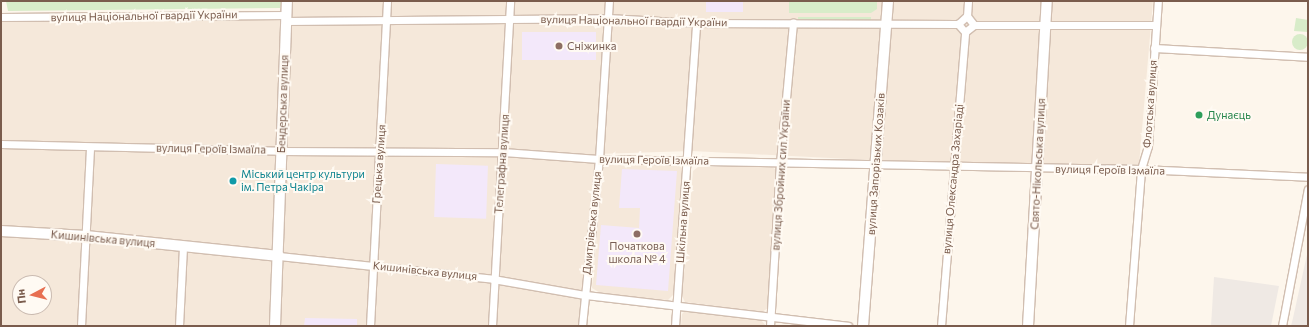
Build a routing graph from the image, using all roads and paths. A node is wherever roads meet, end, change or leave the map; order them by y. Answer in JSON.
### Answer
{"nodes":[{"id":1,"x":288,"y":1,"type":"edge"},
{"id":2,"x":387,"y":1,"type":"edge"},
{"id":3,"x":510,"y":1,"type":"edge"},
{"id":4,"x":609,"y":1,"type":"edge"},
{"id":5,"x":888,"y":1,"type":"edge"},
{"id":6,"x":968,"y":1,"type":"edge"},
{"id":7,"x":1047,"y":1,"type":"edge"},
{"id":8,"x":1158,"y":1,"type":"edge"},
{"id":9,"x":967,"y":16,"type":"junction"},
{"id":10,"x":1,"y":18,"type":"edge"},
{"id":11,"x":287,"y":18,"type":"junction"},
{"id":12,"x":608,"y":18,"type":"junction"},
{"id":13,"x":510,"y":19,"type":"junction"},
{"id":14,"x":387,"y":20,"type":"junction"},
{"id":15,"x":696,"y":23,"type":"junction"},
{"id":16,"x":793,"y":23,"type":"junction"},
{"id":17,"x":886,"y":24,"type":"junction"},
{"id":18,"x":958,"y":24,"type":"junction"},
{"id":19,"x":974,"y":24,"type":"junction"},
{"id":20,"x":1045,"y":25,"type":"junction"},
{"id":21,"x":1156,"y":25,"type":"junction"},
{"id":22,"x":965,"y":32,"type":"junction"},
{"id":23,"x":1154,"y":48,"type":"junction"},
{"id":24,"x":1308,"y":57,"type":"edge"},
{"id":25,"x":1,"y":144,"type":"edge"},
{"id":26,"x":90,"y":147,"type":"junction"},
{"id":27,"x":380,"y":149,"type":"junction"},
{"id":28,"x":281,"y":151,"type":"junction"},
{"id":29,"x":503,"y":152,"type":"junction"},
{"id":30,"x":599,"y":159,"type":"junction"},
{"id":31,"x":687,"y":161,"type":"junction"},
{"id":32,"x":780,"y":163,"type":"junction"},
{"id":33,"x":876,"y":165,"type":"junction"},
{"id":34,"x":954,"y":166,"type":"junction"},
{"id":35,"x":1037,"y":169,"type":"junction"},
{"id":36,"x":1140,"y":169,"type":"junction"},
{"id":37,"x":1308,"y":177,"type":"edge"},
{"id":38,"x":1308,"y":189,"type":"edge"},
{"id":39,"x":1,"y":231,"type":"edge"},
{"id":40,"x":86,"y":236,"type":"junction"},
{"id":41,"x":183,"y":247,"type":"junction"},
{"id":42,"x":279,"y":256,"type":"junction"},
{"id":43,"x":371,"y":266,"type":"junction"},
{"id":44,"x":493,"y":279,"type":"junction"},
{"id":45,"x":585,"y":295,"type":"junction"},
{"id":46,"x":677,"y":305,"type":"junction"},
{"id":47,"x":771,"y":317,"type":"junction"},
{"id":48,"x":80,"y":326,"type":"edge"},
{"id":49,"x":179,"y":326,"type":"edge"},
{"id":50,"x":275,"y":326,"type":"edge"},
{"id":51,"x":370,"y":326,"type":"edge"},
{"id":52,"x":492,"y":326,"type":"edge"},
{"id":53,"x":582,"y":326,"type":"edge"},
{"id":54,"x":675,"y":326,"type":"edge"},
{"id":55,"x":770,"y":326,"type":"edge"},
{"id":56,"x":848,"y":326,"type":"edge"},
{"id":57,"x":863,"y":326,"type":"edge"},
{"id":58,"x":942,"y":326,"type":"edge"},
{"id":59,"x":1028,"y":326,"type":"edge"},
{"id":60,"x":1129,"y":326,"type":"edge"},
{"id":61,"x":1282,"y":326,"type":"edge"}],
"edges":[{"from":1,"to":11,"type":"main road","name":"Бендерська вулиця"},
{"from":2,"to":14,"type":"street","name":"Грецька вулиця"},
{"from":3,"to":13,"type":"street","name":"Телеграфна вулиця"},
{"from":4,"to":12,"type":"street","name":"Дмитрівська вулиця"},
{"from":5,"to":17,"type":"main road","name":"вулиця Запорізьких Козаків"},
{"from":6,"to":9,"type":"street"},
{"from":7,"to":20,"type":"main road","name":"Свято-Нікольська вулиця"},
{"from":8,"to":21,"type":"street","name":"Флотська вулиця"},
{"from":9,"to":18,"type":"street"},
{"from":9,"to":19,"type":"street"},
{"from":10,"to":11,"type":"street","name":"вулиця Національної гвардії України"},
{"from":11,"to":14,"type":"street","name":"вулиця Національної гвардії України"},
{"from":11,"to":28,"type":"main road","name":"Бендерська вулиця"},
{"from":12,"to":13,"type":"street","name":"вулиця Національної гвардії України"},
{"from":12,"to":15,"type":"street","name":"вулиця Національної гвардії України"},
{"from":12,"to":30,"type":"street","name":"Дмитрівська вулиця"},
{"from":13,"to":14,"type":"street","name":"вулиця Національної гвардії України"},
{"from":13,"to":29,"type":"street","name":"Телеграфна вулиця"},
{"from":14,"to":27,"type":"street","name":"Грецька вулиця"},
{"from":15,"to":16,"type":"street","name":"вулиця Національної гвардії України"},
{"from":15,"to":31,"type":"street","name":"Шкільна вулиця"},
{"from":16,"to":17,"type":"street","name":"вулиця Національної гвардії України"},
{"from":16,"to":32,"type":"street","name":"вулиця Збройних сил України"},
{"from":17,"to":18,"type":"street","name":"вулиця Національної гвардії України"},
{"from":17,"to":33,"type":"main road","name":"вулиця Запорізьких Козаків"},
{"from":18,"to":22,"type":"street"},
{"from":19,"to":20,"type":"street"},
{"from":19,"to":22,"type":"street"},
{"from":20,"to":21,"type":"street"},
{"from":20,"to":35,"type":"main road","name":"Свято-Нікольська вулиця"},
{"from":21,"to":23,"type":"street","name":"Флотська вулиця"},
{"from":22,"to":34,"type":"street","name":"вулиця Олександра Захаріаді"},
{"from":23,"to":24,"type":"street"},
{"from":23,"to":36,"type":"street","name":"Флотська вулиця"},
{"from":25,"to":26,"type":"street","name":"вулиця Героїв Ізмаїла"},
{"from":26,"to":28,"type":"street","name":"вулиця Героїв Ізмаїла"},
{"from":26,"to":40,"type":"street"},
{"from":27,"to":28,"type":"street","name":"вулиця Героїв Ізмаїла"},
{"from":27,"to":29,"type":"street","name":"вулиця Героїв Ізмаїла"},
{"from":27,"to":43,"type":"street","name":"Грецька вулиця"},
{"from":28,"to":42,"type":"main road","name":"Бендерська вулиця"},
{"from":29,"to":30,"type":"street","name":"вулиця Героїв Ізмаїла"},
{"from":29,"to":44,"type":"street","name":"Телеграфна вулиця"},
{"from":30,"to":31,"type":"street","name":"вулиця Героїв Ізмаїла"},
{"from":30,"to":45,"type":"street","name":"Дмитрівська вулиця"},
{"from":31,"to":32,"type":"street","name":"вулиця Героїв Ізмаїла"},
{"from":31,"to":46,"type":"street","name":"Шкільна вулиця"},
{"from":32,"to":33,"type":"street","name":"вулиця Героїв Ізмаїла"},
{"from":32,"to":47,"type":"street","name":"вулиця Збройних сил України"},
{"from":33,"to":34,"type":"street","name":"вулиця Героїв Ізмаїла"},
{"from":33,"to":57,"type":"main road","name":"вулиця Запорізьких Козаків"},
{"from":34,"to":35,"type":"street","name":"вулиця Героїв Ізмаїла"},
{"from":34,"to":58,"type":"street","name":"вулиця Олександра Захаріаді"},
{"from":35,"to":36,"type":"street","name":"вулиця Героїв Ізмаїла"},
{"from":35,"to":59,"type":"main road","name":"Свято-Нікольська вулиця"},
{"from":36,"to":37,"type":"street","name":"вулиця Героїв Ізмаїла"},
{"from":36,"to":60,"type":"street","name":"Флотська вулиця"},
{"from":38,"to":61,"type":"street"},
{"from":39,"to":40,"type":"main road","name":"Кишинівська вулиця"},
{"from":40,"to":41,"type":"main road","name":"Кишинівська вулиця"},
{"from":40,"to":48,"type":"street"},
{"from":41,"to":42,"type":"main road","name":"Кишинівська вулиця"},
{"from":41,"to":49,"type":"street"},
{"from":42,"to":43,"type":"street","name":"Кишинівська вулиця"},
{"from":42,"to":50,"type":"main road","name":"Бендерська вулиця"},
{"from":43,"to":44,"type":"street","name":"Кишинівська вулиця"},
{"from":43,"to":51,"type":"street","name":"Грецька вулиця"},
{"from":44,"to":45,"type":"street","name":"Кишинівська вулиця"},
{"from":44,"to":52,"type":"street","name":"Телеграфна вулиця"},
{"from":45,"to":46,"type":"street","name":"Кишинівська вулиця"},
{"from":45,"to":53,"type":"street","name":"Дмитрівська вулиця"},
{"from":46,"to":47,"type":"street","name":"Кишинівська вулиця"},
{"from":46,"to":54,"type":"street","name":"Шкільна вулиця"},
{"from":47,"to":55,"type":"street","name":"вулиця Збройних сил України"},
{"from":47,"to":56,"type":"street","name":"Кишинівська вулиця"}]}
